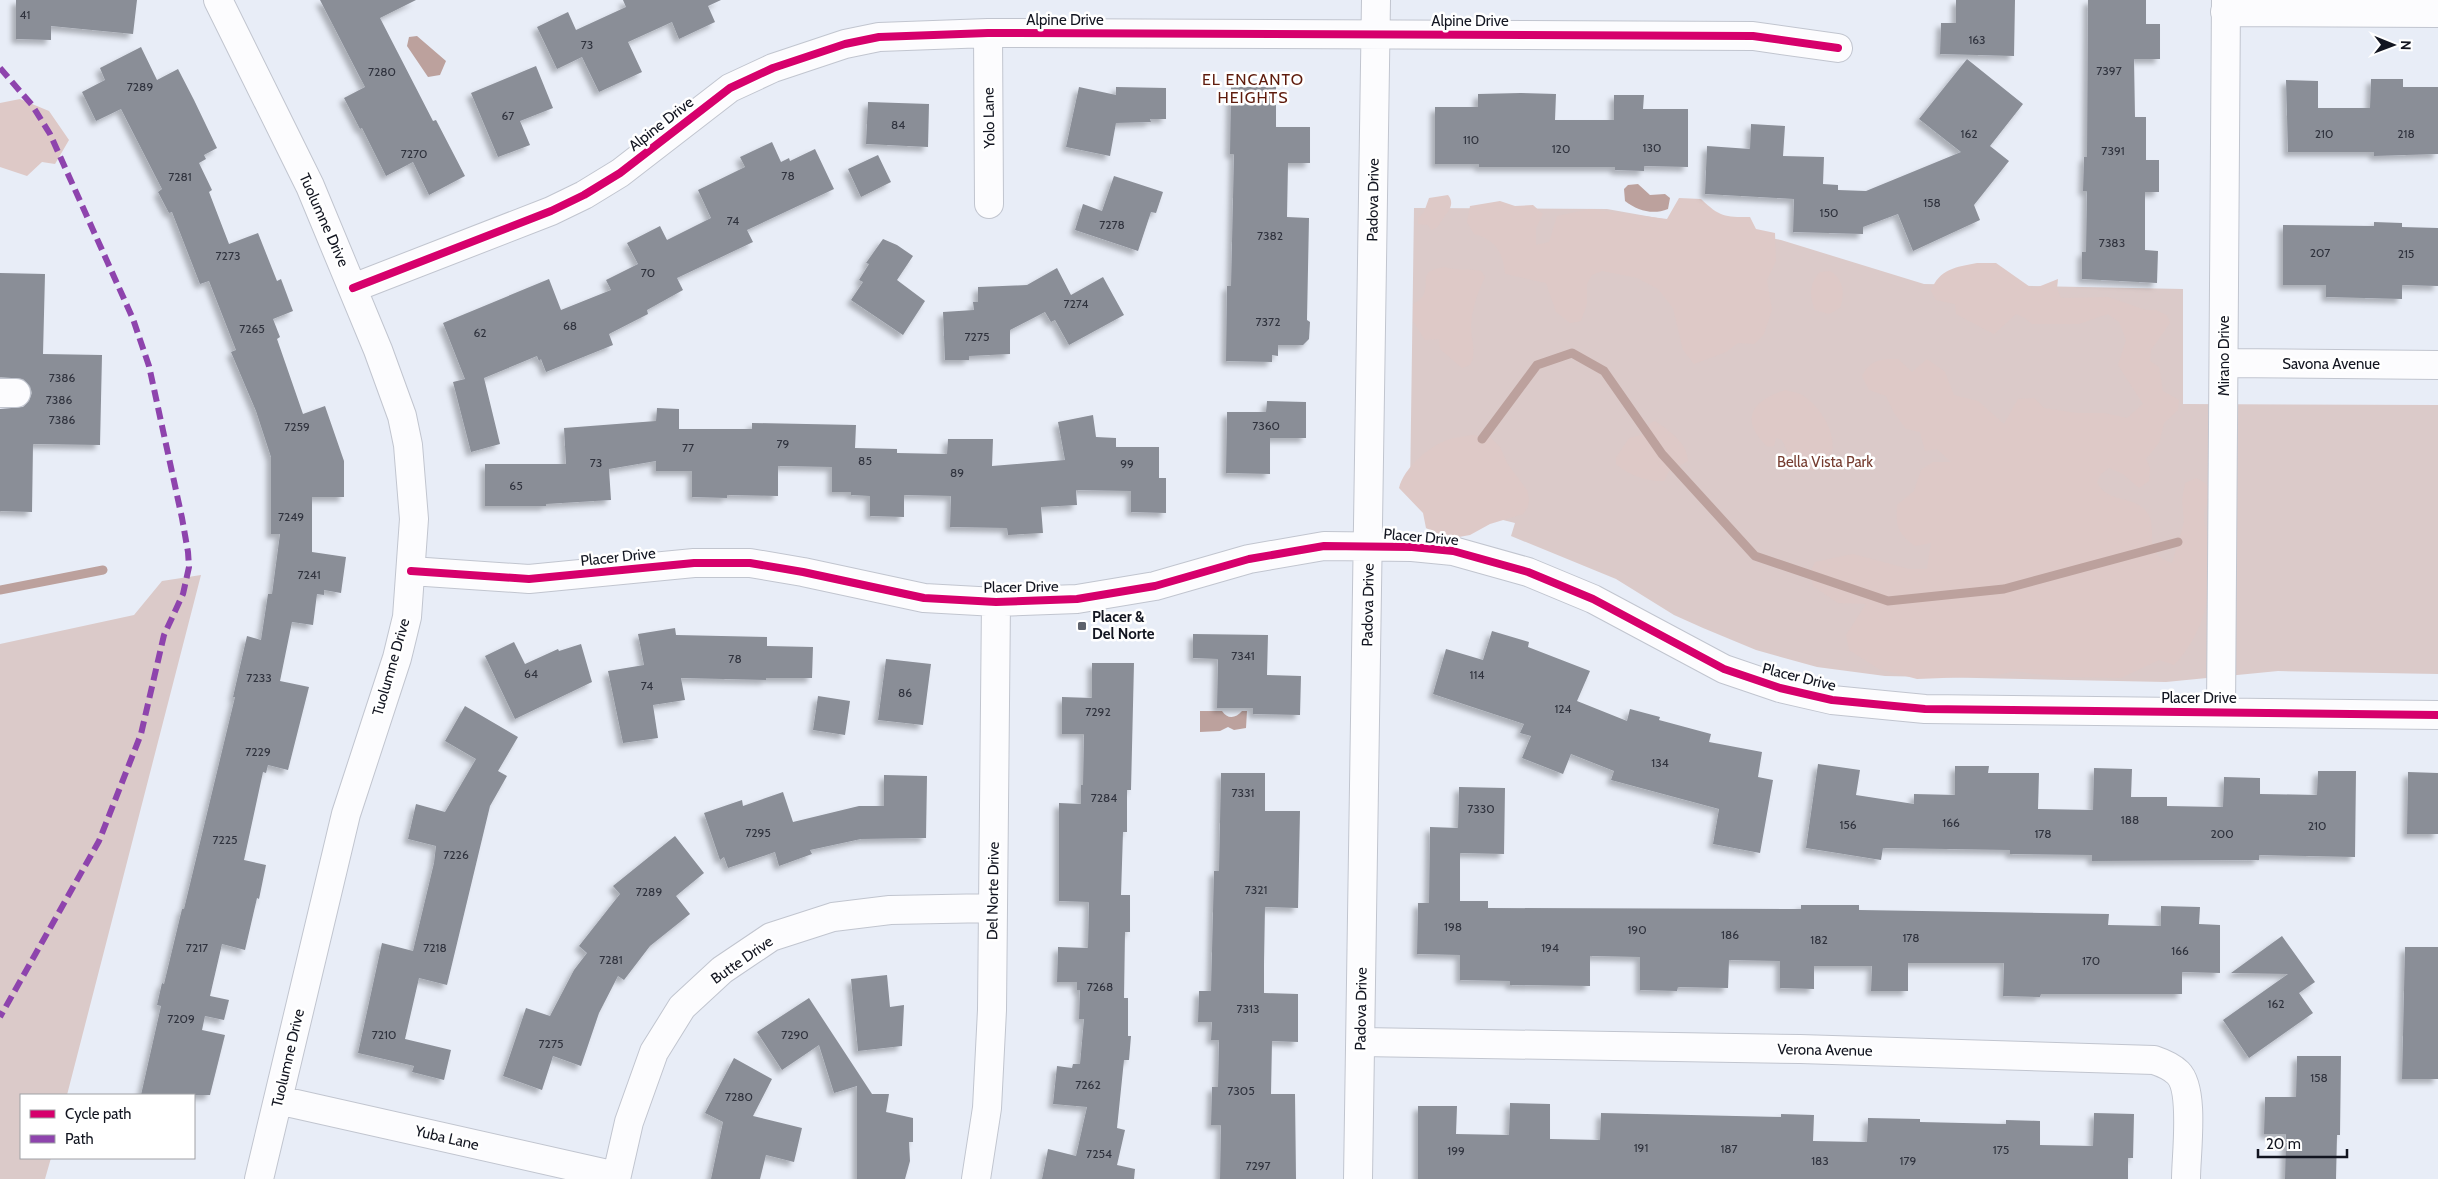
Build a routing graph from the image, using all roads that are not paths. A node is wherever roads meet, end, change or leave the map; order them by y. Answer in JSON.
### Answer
{"nodes":[{"id":1,"x":218,"y":0,"type":"edge"},
{"id":2,"x":1376,"y":0,"type":"edge"},
{"id":3,"x":2226,"y":6,"type":"edge"},
{"id":4,"x":2438,"y":13,"type":"edge"},
{"id":5,"x":988,"y":33,"type":"junction"},
{"id":6,"x":1376,"y":34,"type":"junction"},
{"id":7,"x":1838,"y":48,"type":"dead end"},
{"id":8,"x":990,"y":204,"type":"dead end"},
{"id":9,"x":353,"y":288,"type":"junction"},
{"id":10,"x":2224,"y":363,"type":"junction"},
{"id":11,"x":2438,"y":365,"type":"edge"},
{"id":12,"x":1369,"y":546,"type":"junction"},
{"id":13,"x":411,"y":571,"type":"junction"},
{"id":14,"x":996,"y":602,"type":"junction"},
{"id":15,"x":2221,"y":712,"type":"junction"},
{"id":16,"x":2438,"y":715,"type":"edge"},
{"id":17,"x":993,"y":908,"type":"junction"},
{"id":18,"x":1360,"y":1042,"type":"junction"},
{"id":19,"x":278,"y":1100,"type":"junction"},
{"id":20,"x":616,"y":1177,"type":"edge"},
{"id":21,"x":259,"y":1179,"type":"edge"},
{"id":22,"x":976,"y":1179,"type":"edge"},
{"id":23,"x":1358,"y":1179,"type":"edge"},
{"id":24,"x":2186,"y":1179,"type":"edge"}],
"edges":[{"from":1,"to":9,"type":"street","name":"Tuolumne Drive"},
{"from":2,"to":6,"type":"street","name":"Padova Drive"},
{"from":3,"to":4,"type":"street"},
{"from":3,"to":10,"type":"street","name":"Mirano Drive"},
{"from":5,"to":6,"type":"street","name":"Alpine Drive"},
{"from":5,"to":8,"type":"street","name":"Yolo Lane"},
{"from":5,"to":9,"type":"street","name":"Alpine Drive"},
{"from":6,"to":7,"type":"street","name":"Alpine Drive"},
{"from":6,"to":12,"type":"street","name":"Padova Drive"},
{"from":9,"to":13,"type":"street","name":"Tuolumne Drive"},
{"from":10,"to":11,"type":"street","name":"Savona Avenue"},
{"from":10,"to":15,"type":"street","name":"Mirano Drive"},
{"from":12,"to":14,"type":"street","name":"Placer Drive"},
{"from":12,"to":15,"type":"street","name":"Placer Drive"},
{"from":12,"to":18,"type":"street","name":"Padova Drive"},
{"from":13,"to":14,"type":"street","name":"Placer Drive"},
{"from":13,"to":19,"type":"street","name":"Tuolumne Drive"},
{"from":14,"to":17,"type":"street","name":"Del Norte Drive"},
{"from":15,"to":16,"type":"street","name":"Placer Drive"},
{"from":17,"to":20,"type":"street","name":"Butte Drive"},
{"from":17,"to":22,"type":"street","name":"Del Norte Drive"},
{"from":18,"to":23,"type":"street","name":"Padova Drive"},
{"from":18,"to":24,"type":"street","name":"Verona Avenue"},
{"from":19,"to":20,"type":"street","name":"Yuba Lane"},
{"from":19,"to":21,"type":"street","name":"Tuolumne Drive"}]}
